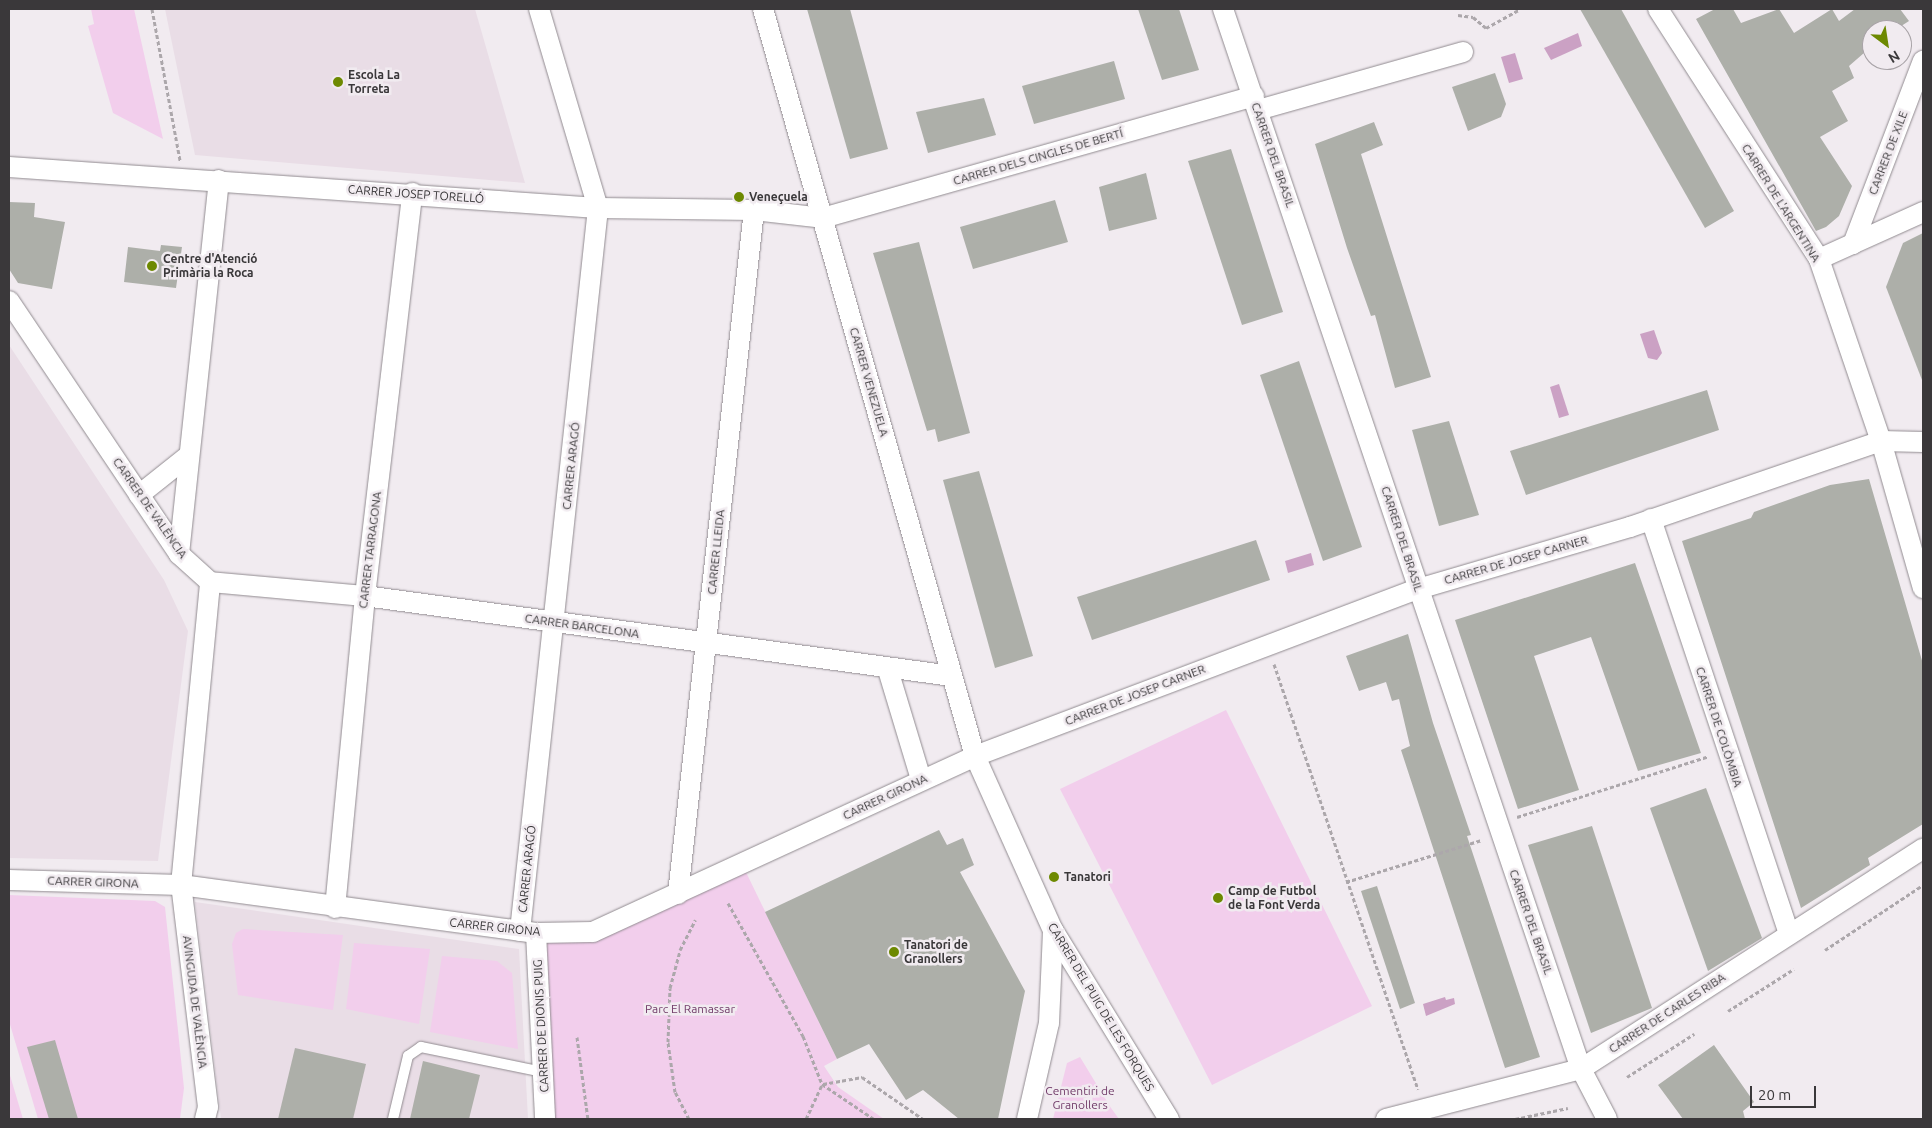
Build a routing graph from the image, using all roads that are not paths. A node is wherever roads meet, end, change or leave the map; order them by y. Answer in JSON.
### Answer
{"nodes":[{"id":1,"x":539,"y":9,"type":"edge"},
{"id":2,"x":763,"y":9,"type":"edge"},
{"id":3,"x":1223,"y":9,"type":"edge"},
{"id":4,"x":1240,"y":9,"type":"edge"},
{"id":5,"x":1658,"y":9,"type":"edge"},
{"id":6,"x":1232,"y":34,"type":"junction"},
{"id":7,"x":1463,"y":52,"type":"dead end"},
{"id":8,"x":1923,"y":61,"type":"edge"},
{"id":9,"x":1256,"y":103,"type":"junction"},
{"id":10,"x":9,"y":167,"type":"edge"},
{"id":11,"x":219,"y":180,"type":"junction"},
{"id":12,"x":412,"y":192,"type":"junction"},
{"id":13,"x":598,"y":208,"type":"junction"},
{"id":14,"x":754,"y":210,"type":"junction"},
{"id":15,"x":1923,"y":212,"type":"edge"},
{"id":16,"x":822,"y":218,"type":"junction"},
{"id":17,"x":1853,"y":244,"type":"junction"},
{"id":18,"x":1818,"y":259,"type":"junction"},
{"id":19,"x":9,"y":302,"type":"edge"},
{"id":20,"x":1881,"y":441,"type":"junction"},
{"id":21,"x":1923,"y":442,"type":"edge"},
{"id":22,"x":188,"y":456,"type":"junction"},
{"id":23,"x":139,"y":494,"type":"junction"},
{"id":24,"x":1651,"y":520,"type":"junction"},
{"id":25,"x":179,"y":554,"type":"junction"},
{"id":26,"x":210,"y":582,"type":"junction"},
{"id":27,"x":1923,"y":588,"type":"edge"},
{"id":28,"x":1418,"y":589,"type":"junction"},
{"id":29,"x":365,"y":596,"type":"junction"},
{"id":30,"x":554,"y":622,"type":"junction"},
{"id":31,"x":705,"y":644,"type":"junction"},
{"id":32,"x":888,"y":670,"type":"junction"},
{"id":33,"x":952,"y":676,"type":"junction"},
{"id":34,"x":975,"y":756,"type":"junction"},
{"id":35,"x":921,"y":779,"type":"junction"},
{"id":36,"x":1923,"y":849,"type":"edge"},
{"id":37,"x":9,"y":880,"type":"edge"},
{"id":38,"x":180,"y":885,"type":"junction"},
{"id":39,"x":678,"y":894,"type":"junction"},
{"id":40,"x":334,"y":908,"type":"junction"},
{"id":41,"x":1053,"y":930,"type":"junction"},
{"id":42,"x":528,"y":932,"type":"junction"},
{"id":43,"x":1789,"y":934,"type":"junction"},
{"id":44,"x":1582,"y":1068,"type":"junction"},
{"id":45,"x":543,"y":1072,"type":"junction"},
{"id":46,"x":205,"y":1119,"type":"edge"},
{"id":47,"x":393,"y":1119,"type":"edge"},
{"id":48,"x":545,"y":1119,"type":"edge"},
{"id":49,"x":1027,"y":1119,"type":"edge"},
{"id":50,"x":1168,"y":1119,"type":"edge"},
{"id":51,"x":1386,"y":1119,"type":"edge"},
{"id":52,"x":1608,"y":1119,"type":"edge"}],
"edges":[{"from":1,"to":13,"type":"street","name":"CARRER ARAGÓ"},
{"from":2,"to":16,"type":"street","name":"CARRER VENEZUELA"},
{"from":3,"to":6,"type":"street","name":"CARRER DEL BRASIL"},
{"from":4,"to":6,"type":"street"},
{"from":5,"to":18,"type":"street","name":"CARRER DE L'ARGENTINA"},
{"from":6,"to":9,"type":"street","name":"CARRER DEL BRASIL"},
{"from":7,"to":9,"type":"street","name":"CARRER DELS CINGLES DE BERTÍ"},
{"from":8,"to":17,"type":"street","name":"CARRER DE XILE"},
{"from":9,"to":16,"type":"street","name":"CARRER DELS CINGLES DE BERTÍ"},
{"from":9,"to":28,"type":"street","name":"CARRER DEL BRASIL"},
{"from":10,"to":11,"type":"street","name":"CARRER JOSEP TORELLÓ"},
{"from":11,"to":12,"type":"street","name":"CARRER JOSEP TORELLÓ"},
{"from":11,"to":22,"type":"street"},
{"from":12,"to":13,"type":"street","name":"CARRER JOSEP TORELLÓ"},
{"from":12,"to":29,"type":"street","name":"CARRER TARRAGONA"},
{"from":13,"to":14,"type":"street","name":"CARRER JOSEP TORELLÓ"},
{"from":13,"to":30,"type":"street","name":"CARRER ARAGÓ"},
{"from":14,"to":16,"type":"street","name":"CARRER JOSEP TORELLÓ"},
{"from":14,"to":31,"type":"street","name":"CARRER LLEIDA"},
{"from":15,"to":17,"type":"street"},
{"from":16,"to":33,"type":"street","name":"CARRER VENEZUELA"},
{"from":17,"to":18,"type":"street"},
{"from":18,"to":20,"type":"street","name":"CARRER DE L'ARGENTINA"},
{"from":19,"to":23,"type":"street","name":"CARRER DE VALÈNCIA"},
{"from":20,"to":21,"type":"street","name":"CARRER DE JOSEP CARNER"},
{"from":20,"to":24,"type":"street","name":"CARRER DE JOSEP CARNER"},
{"from":20,"to":27,"type":"street","name":"CARRER DE L'ARGENTINA"},
{"from":22,"to":23,"type":"street"},
{"from":22,"to":25,"type":"street"},
{"from":23,"to":25,"type":"street","name":"CARRER DE VALÈNCIA"},
{"from":24,"to":28,"type":"street","name":"CARRER DE JOSEP CARNER"},
{"from":24,"to":43,"type":"street","name":"CARRER DE COLÒMBIA"},
{"from":25,"to":26,"type":"street","name":"CARRER DE VALÈNCIA"},
{"from":26,"to":29,"type":"street","name":"CARRER BARCELONA"},
{"from":26,"to":38,"type":"street"},
{"from":28,"to":34,"type":"street","name":"CARRER DE JOSEP CARNER"},
{"from":28,"to":44,"type":"street","name":"CARRER DEL BRASIL"},
{"from":29,"to":30,"type":"street","name":"CARRER BARCELONA"},
{"from":29,"to":40,"type":"street","name":"CARRER TARRAGONA"},
{"from":30,"to":31,"type":"street","name":"CARRER BARCELONA"},
{"from":30,"to":42,"type":"street","name":"CARRER ARAGÓ"},
{"from":31,"to":32,"type":"street","name":"CARRER BARCELONA"},
{"from":31,"to":39,"type":"street","name":"CARRER LLEIDA"},
{"from":32,"to":33,"type":"street","name":"CARRER BARCELONA"},
{"from":32,"to":35,"type":"street"},
{"from":33,"to":34,"type":"street","name":"CARRER VENEZUELA"},
{"from":34,"to":35,"type":"street","name":"CARRER GIRONA"},
{"from":34,"to":41,"type":"street","name":"CARRER DEL PUIG DE LES FORQUES"},
{"from":35,"to":39,"type":"street","name":"CARRER GIRONA"},
{"from":36,"to":43,"type":"street","name":"CARRER DE CARLES RIBA"},
{"from":37,"to":38,"type":"street","name":"CARRER GIRONA"},
{"from":38,"to":40,"type":"street","name":"CARRER GIRONA"},
{"from":38,"to":46,"type":"street","name":"AVINGUDA DE VALÈNCIA"},
{"from":39,"to":42,"type":"street","name":"CARRER GIRONA"},
{"from":40,"to":42,"type":"street","name":"CARRER GIRONA"},
{"from":41,"to":49,"type":"street"},
{"from":41,"to":50,"type":"street","name":"CARRER DEL PUIG DE LES FORQUES"},
{"from":42,"to":45,"type":"street","name":"CARRER DE DIONIS PUIG"},
{"from":43,"to":44,"type":"street","name":"CARRER DE CARLES RIBA"},
{"from":44,"to":51,"type":"street","name":"CARRER DE CARLES RIBA"},
{"from":44,"to":52,"type":"street","name":"CARRER DEL BRASIL"},
{"from":45,"to":47,"type":"lane"},
{"from":45,"to":48,"type":"street","name":"CARRER DE DIONIS PUIG"}]}
